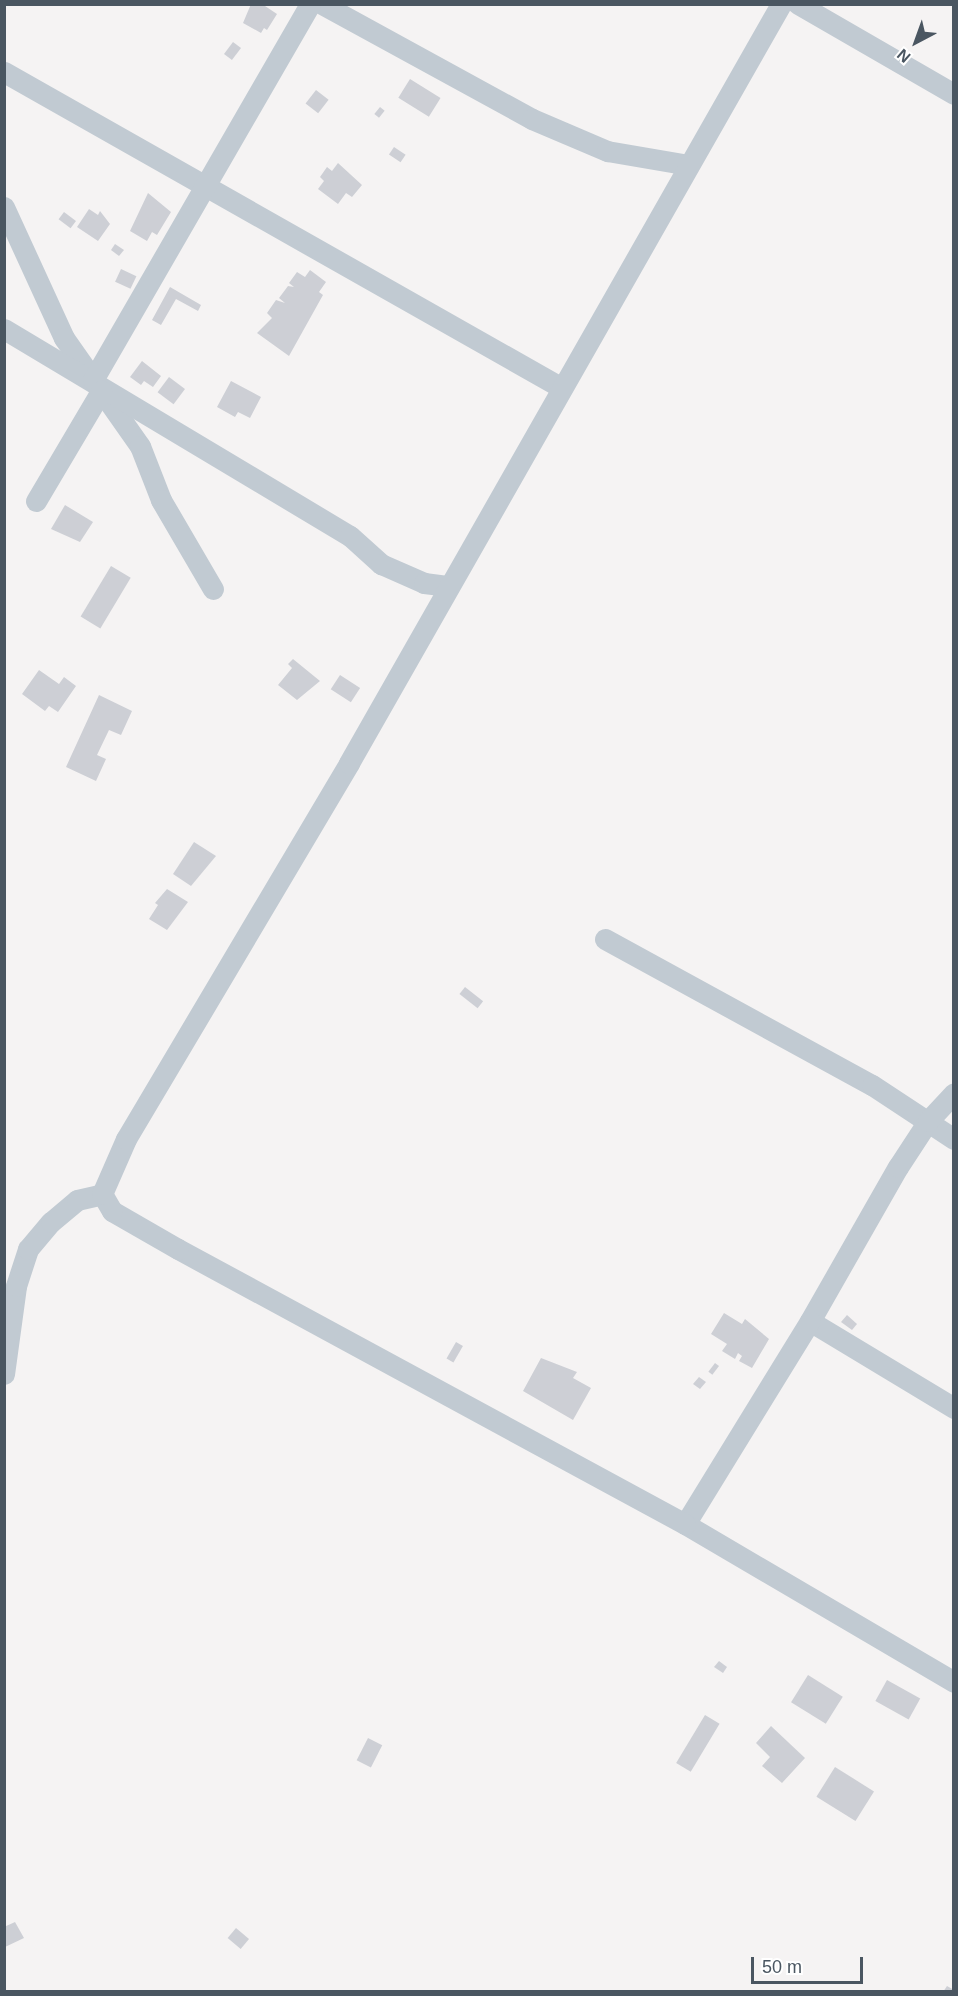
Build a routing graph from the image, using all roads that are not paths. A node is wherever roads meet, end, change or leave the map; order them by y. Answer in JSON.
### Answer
{"nodes":[{"id":1,"x":310,"y":4,"type":"edge"},
{"id":2,"x":322,"y":4,"type":"edge"},
{"id":3,"x":781,"y":4,"type":"edge"},
{"id":4,"x":798,"y":4,"type":"edge"},
{"id":5,"x":4,"y":72,"type":"edge"},
{"id":6,"x":954,"y":94,"type":"edge"},
{"id":7,"x":688,"y":165,"type":"junction"},
{"id":8,"x":208,"y":184,"type":"junction"},
{"id":9,"x":4,"y":207,"type":"edge"},
{"id":10,"x":4,"y":329,"type":"edge"},
{"id":11,"x":97,"y":385,"type":"junction"},
{"id":12,"x":562,"y":388,"type":"junction"},
{"id":13,"x":36,"y":501,"type":"dead end"},
{"id":14,"x":449,"y":586,"type":"junction"},
{"id":15,"x":213,"y":589,"type":"dead end"},
{"id":16,"x":605,"y":939,"type":"dead end"},
{"id":17,"x":954,"y":1093,"type":"edge"},
{"id":18,"x":928,"y":1121,"type":"junction"},
{"id":19,"x":954,"y":1139,"type":"edge"},
{"id":20,"x":102,"y":1194,"type":"junction"},
{"id":21,"x":810,"y":1321,"type":"junction"},
{"id":22,"x":4,"y":1374,"type":"edge"},
{"id":23,"x":954,"y":1408,"type":"edge"},
{"id":24,"x":686,"y":1524,"type":"junction"},
{"id":25,"x":954,"y":1682,"type":"edge"}],
"edges":[{"from":1,"to":8,"type":"street"},
{"from":2,"to":7,"type":"street"},
{"from":3,"to":7,"type":"street"},
{"from":4,"to":6,"type":"street"},
{"from":5,"to":8,"type":"street"},
{"from":7,"to":12,"type":"street"},
{"from":8,"to":11,"type":"street"},
{"from":8,"to":12,"type":"street"},
{"from":9,"to":11,"type":"street"},
{"from":10,"to":11,"type":"street"},
{"from":11,"to":13,"type":"street"},
{"from":11,"to":14,"type":"street"},
{"from":11,"to":15,"type":"street"},
{"from":12,"to":14,"type":"street"},
{"from":14,"to":20,"type":"street"},
{"from":16,"to":18,"type":"street"},
{"from":17,"to":18,"type":"street"},
{"from":18,"to":19,"type":"street"},
{"from":18,"to":21,"type":"street"},
{"from":20,"to":22,"type":"street"},
{"from":20,"to":24,"type":"street"},
{"from":21,"to":23,"type":"street"},
{"from":21,"to":24,"type":"street"},
{"from":24,"to":25,"type":"street"}]}
